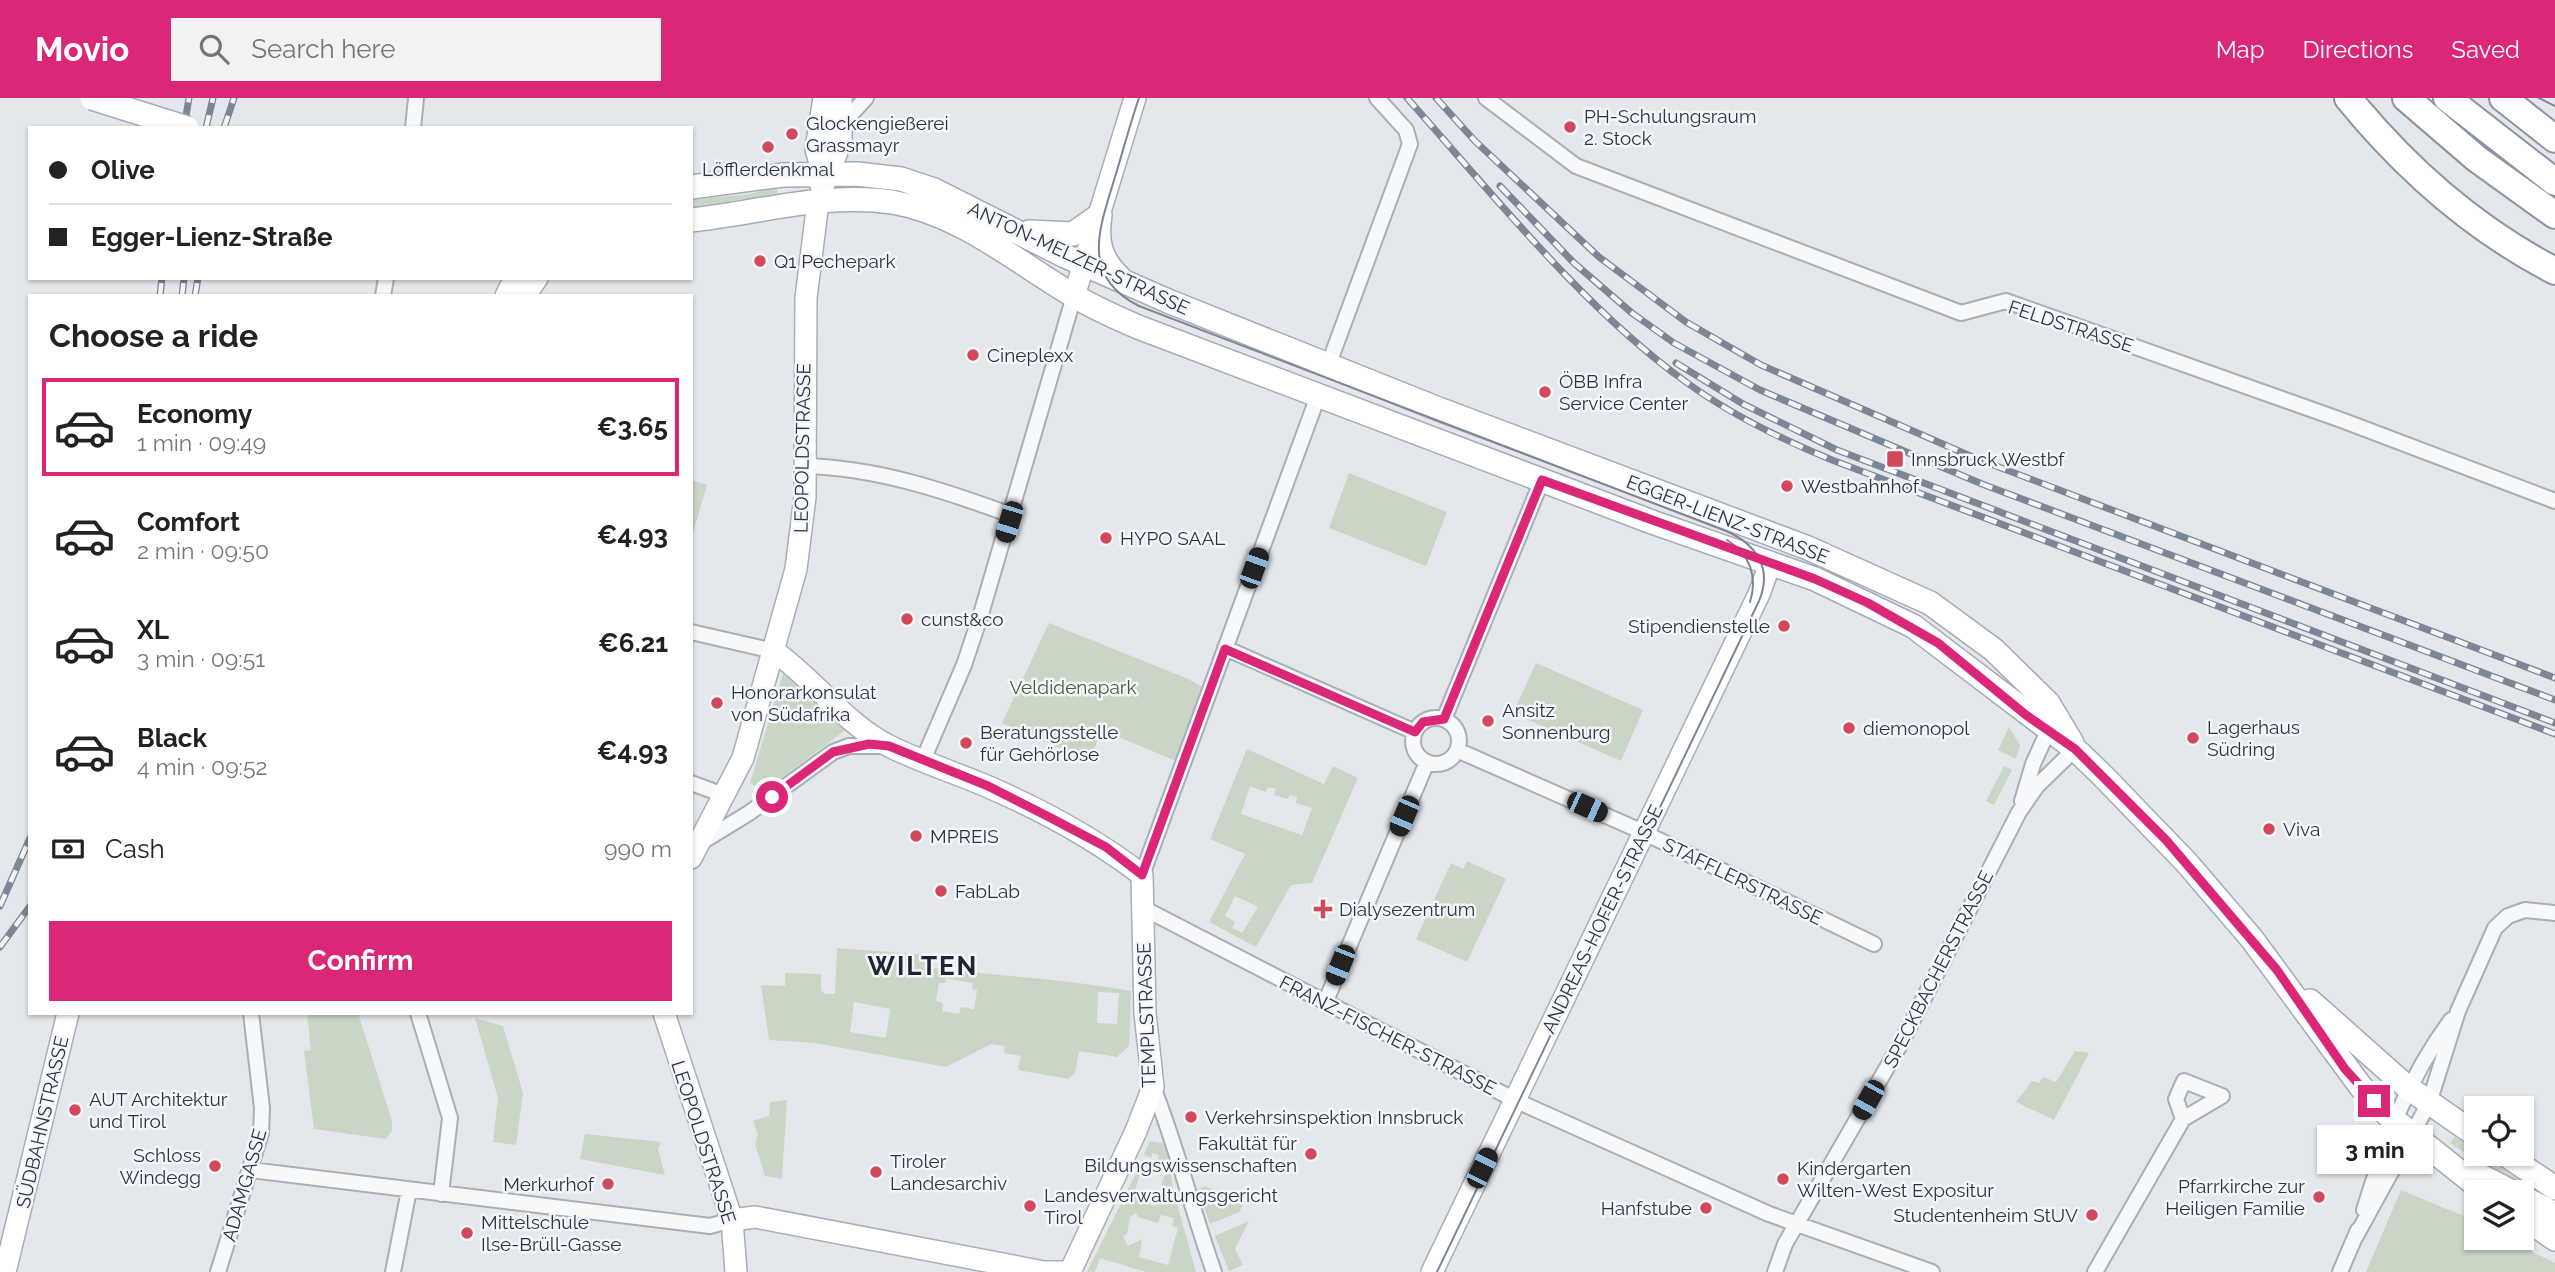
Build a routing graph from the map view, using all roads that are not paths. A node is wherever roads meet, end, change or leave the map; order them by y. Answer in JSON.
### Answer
{"nodes":[{"id":1,"x":92,"y":98,"type":"edge"},
{"id":2,"x":416,"y":98,"type":"edge"},
{"id":3,"x":825,"y":98,"type":"edge"},
{"id":4,"x":839,"y":98,"type":"edge"},
{"id":5,"x":866,"y":98,"type":"edge"},
{"id":6,"x":1135,"y":98,"type":"edge"},
{"id":7,"x":1377,"y":98,"type":"edge"},
{"id":8,"x":1486,"y":98,"type":"edge"},
{"id":9,"x":2348,"y":98,"type":"edge"},
{"id":10,"x":2446,"y":98,"type":"edge"},
{"id":11,"x":2503,"y":98,"type":"edge"},
{"id":12,"x":2414,"y":106,"type":"edge"},
{"id":13,"x":841,"y":125,"type":"junction"},
{"id":14,"x":181,"y":126,"type":"edge"},
{"id":15,"x":413,"y":126,"type":"edge"},
{"id":16,"x":2555,"y":139,"type":"edge"},
{"id":17,"x":824,"y":174,"type":"junction"},
{"id":18,"x":2555,"y":182,"type":"edge"},
{"id":19,"x":693,"y":187,"type":"edge"},
{"id":20,"x":818,"y":202,"type":"junction"},
{"id":21,"x":1100,"y":215,"type":"junction"},
{"id":22,"x":2555,"y":215,"type":"edge"},
{"id":23,"x":693,"y":220,"type":"edge"},
{"id":24,"x":1019,"y":232,"type":"junction"},
{"id":25,"x":1085,"y":265,"type":"junction"},
{"id":26,"x":2555,"y":271,"type":"edge"},
{"id":27,"x":531,"y":280,"type":"edge"},
{"id":28,"x":1125,"y":283,"type":"junction"},
{"id":29,"x":514,"y":286,"type":"edge"},
{"id":30,"x":1074,"y":296,"type":"junction"},
{"id":31,"x":1328,"y":366,"type":"junction"},
{"id":32,"x":1318,"y":396,"type":"junction"},
{"id":33,"x":805,"y":466,"type":"junction"},
{"id":34,"x":1542,"y":480,"type":"junction"},
{"id":35,"x":2555,"y":501,"type":"edge"},
{"id":36,"x":1011,"y":515,"type":"junction"},
{"id":37,"x":1776,"y":536,"type":"junction"},
{"id":38,"x":1770,"y":564,"type":"junction"},
{"id":39,"x":1969,"y":631,"type":"junction"},
{"id":40,"x":693,"y":632,"type":"edge"},
{"id":41,"x":1938,"y":643,"type":"junction"},
{"id":42,"x":1225,"y":649,"type":"junction"},
{"id":43,"x":774,"y":651,"type":"junction"},
{"id":44,"x":1444,"y":719,"type":"junction"},
{"id":45,"x":2048,"y":731,"type":"junction"},
{"id":46,"x":1415,"y":732,"type":"junction"},
{"id":47,"x":889,"y":746,"type":"junction"},
{"id":48,"x":2075,"y":749,"type":"junction"},
{"id":49,"x":1457,"y":750,"type":"junction"},
{"id":50,"x":923,"y":760,"type":"junction"},
{"id":51,"x":1427,"y":762,"type":"junction"},
{"id":52,"x":693,"y":784,"type":"edge"},
{"id":53,"x":724,"y":795,"type":"junction"},
{"id":54,"x":2019,"y":813,"type":"junction"},
{"id":55,"x":1643,"y":833,"type":"junction"},
{"id":56,"x":695,"y":851,"type":"edge"},
{"id":57,"x":1142,"y":875,"type":"junction"},
{"id":58,"x":1143,"y":908,"type":"junction"},
{"id":59,"x":2555,"y":913,"type":"edge"},
{"id":60,"x":1874,"y":944,"type":"dead end"},
{"id":61,"x":2277,"y":970,"type":"junction"},
{"id":62,"x":1325,"y":1003,"type":"junction"},
{"id":63,"x":2458,"y":1011,"type":"junction"},
{"id":64,"x":68,"y":1015,"type":"edge"},
{"id":65,"x":251,"y":1015,"type":"edge"},
{"id":66,"x":419,"y":1015,"type":"edge"},
{"id":67,"x":665,"y":1015,"type":"edge"},
{"id":68,"x":1153,"y":1087,"type":"junction"},
{"id":69,"x":2407,"y":1087,"type":"junction"},
{"id":70,"x":1515,"y":1100,"type":"junction"},
{"id":71,"x":2428,"y":1103,"type":"junction"},
{"id":72,"x":2183,"y":1119,"type":"dead end"},
{"id":73,"x":2393,"y":1119,"type":"junction"},
{"id":74,"x":2464,"y":1127,"type":"edge"},
{"id":75,"x":2413,"y":1135,"type":"junction"},
{"id":76,"x":2445,"y":1158,"type":"junction"},
{"id":77,"x":2522,"y":1166,"type":"edge"},
{"id":78,"x":251,"y":1170,"type":"junction"},
{"id":79,"x":2471,"y":1180,"type":"edge"},
{"id":80,"x":2488,"y":1180,"type":"edge"},
{"id":81,"x":2555,"y":1188,"type":"edge"},
{"id":82,"x":409,"y":1190,"type":"junction"},
{"id":83,"x":441,"y":1194,"type":"junction"},
{"id":84,"x":2534,"y":1203,"type":"edge"},
{"id":85,"x":2555,"y":1214,"type":"edge"},
{"id":86,"x":732,"y":1220,"type":"junction"},
{"id":87,"x":1797,"y":1224,"type":"junction"},
{"id":88,"x":2534,"y":1224,"type":"edge"},
{"id":89,"x":2356,"y":1236,"type":"junction"},
{"id":90,"x":2555,"y":1239,"type":"edge"},
{"id":91,"x":5,"y":1272,"type":"edge"},
{"id":92,"x":218,"y":1272,"type":"edge"},
{"id":93,"x":393,"y":1272,"type":"edge"},
{"id":94,"x":736,"y":1272,"type":"edge"},
{"id":95,"x":1070,"y":1272,"type":"edge"},
{"id":96,"x":1214,"y":1272,"type":"edge"},
{"id":97,"x":1432,"y":1272,"type":"edge"},
{"id":98,"x":1774,"y":1272,"type":"edge"},
{"id":99,"x":1932,"y":1272,"type":"edge"},
{"id":100,"x":2095,"y":1272,"type":"edge"},
{"id":101,"x":2340,"y":1272,"type":"edge"}],
"edges":[{"from":1,"to":14,"type":"main road","bridge":true},
{"from":2,"to":15,"type":"street"},
{"from":3,"to":17,"type":"main road","name":"LEOPOLDSTRASSE"},
{"from":4,"to":13,"type":"main road","name":"LEOPOLDSTRASSE"},
{"from":5,"to":13,"type":"street"},
{"from":6,"to":21,"type":"street"},
{"from":7,"to":31,"type":"street"},
{"from":8,"to":35,"type":"street","name":"FELDSTRASSE"},
{"from":9,"to":26,"type":"highway"},
{"from":10,"to":18,"type":"highway"},
{"from":11,"to":16,"type":"highway"},
{"from":12,"to":22,"type":"highway"},
{"from":13,"to":17,"type":"main road","name":"LEOPOLDSTRASSE"},
{"from":17,"to":19,"type":"main road","name":"ANTON-MELZER-STRASSE"},
{"from":17,"to":20,"type":"main road","name":"LEOPOLDSTRASSE"},
{"from":17,"to":24,"type":"main road","name":"ANTON-MELZER-STRASSE"},
{"from":20,"to":23,"type":"main road","name":"ANTON-MELZER-STRASSE"},
{"from":20,"to":30,"type":"main road","name":"ANTON-MELZER-STRASSE"},
{"from":20,"to":33,"type":"street","name":"LEOPOLDSTRASSE"},
{"from":21,"to":24,"type":"main road"},
{"from":21,"to":25,"type":"street"},
{"from":21,"to":28,"type":"main road"},
{"from":24,"to":25,"type":"main road","name":"ANTON-MELZER-STRASSE"},
{"from":25,"to":28,"type":"main road","name":"ANTON-MELZER-STRASSE"},
{"from":25,"to":30,"type":"street"},
{"from":27,"to":29,"type":"street"},
{"from":28,"to":31,"type":"main road","name":"ANTON-MELZER-STRASSE"},
{"from":30,"to":32,"type":"main road","name":"ANTON-MELZER-STRASSE"},
{"from":30,"to":36,"type":"street"},
{"from":31,"to":37,"type":"main road","name":"EGGER-LIENZ-STRASSE"},
{"from":32,"to":34,"type":"main road","name":"EGGER-LIENZ-STRASSE"},
{"from":32,"to":42,"type":"street"},
{"from":33,"to":36,"type":"street"},
{"from":33,"to":43,"type":"street","name":"LEOPOLDSTRASSE"},
{"from":34,"to":38,"type":"main road","name":"EGGER-LIENZ-STRASSE"},
{"from":34,"to":44,"type":"street"},
{"from":36,"to":50,"type":"street"},
{"from":37,"to":38,"type":"main road"},
{"from":37,"to":39,"type":"main road","name":"EGGER-LIENZ-STRASSE"},
{"from":38,"to":41,"type":"main road","name":"EGGER-LIENZ-STRASSE"},
{"from":38,"to":55,"type":"street","name":"ANDREAS-HOFER-STRASSE"},
{"from":39,"to":41,"type":"main road"},
{"from":39,"to":48,"type":"main road","name":"EGGER-LIENZ-STRASSE"},
{"from":40,"to":43,"type":"street"},
{"from":41,"to":45,"type":"main road","name":"EGGER-LIENZ-STRASSE"},
{"from":42,"to":46,"type":"street"},
{"from":42,"to":57,"type":"street"},
{"from":43,"to":47,"type":"street"},
{"from":43,"to":53,"type":"street","name":"LEOPOLDSTRASSE"},
{"from":44,"to":46,"type":"street"},
{"from":44,"to":49,"type":"street"},
{"from":45,"to":48,"type":"main road","name":"EGGER-LIENZ-STRASSE"},
{"from":45,"to":54,"type":"street","name":"SPECKBACHERSTRASSE"},
{"from":46,"to":51,"type":"street"},
{"from":47,"to":50,"type":"street"},
{"from":47,"to":56,"type":"street"},
{"from":48,"to":54,"type":"street","name":"SPECKBACHERSTRASSE"},
{"from":48,"to":61,"type":"main road","name":"EGGER-LIENZ-STRASSE"},
{"from":49,"to":51,"type":"street"},
{"from":49,"to":55,"type":"street","name":"STAFFLERSTRASSE"},
{"from":50,"to":57,"type":"street"},
{"from":51,"to":62,"type":"street"},
{"from":52,"to":53,"type":"street"},
{"from":53,"to":56,"type":"street","name":"LEOPOLDSTRASSE"},
{"from":54,"to":87,"type":"street","name":"SPECKBACHERSTRASSE"},
{"from":55,"to":60,"type":"street","name":"STAFFLERSTRASSE"},
{"from":55,"to":70,"type":"street","name":"ANDREAS-HOFER-STRASSE"},
{"from":57,"to":58,"type":"street"},
{"from":58,"to":62,"type":"street","name":"FRANZ-FISCHER-STRASSE"},
{"from":58,"to":68,"type":"street","name":"TEMPLSTRASSE"},
{"from":59,"to":63,"type":"street"},
{"from":61,"to":69,"type":"main road","name":"EGGER-LIENZ-STRASSE"},
{"from":61,"to":73,"type":"main road","name":"EGGER-LIENZ-STRASSE"},
{"from":62,"to":70,"type":"street","name":"FRANZ-FISCHER-STRASSE"},
{"from":63,"to":69,"type":"street"},
{"from":63,"to":71,"type":"street"},
{"from":64,"to":91,"type":"street","name":"SÜDBAHNSTRASSE"},
{"from":65,"to":78,"type":"street","name":"ADAMGASSE"},
{"from":66,"to":83,"type":"street"},
{"from":67,"to":86,"type":"street","name":"LEOPOLDSTRASSE"},
{"from":68,"to":95,"type":"street","name":"TEMPLSTRASSE"},
{"from":68,"to":96,"type":"street"},
{"from":69,"to":71,"type":"main road","name":"EGGER-LIENZ-STRASSE"},
{"from":69,"to":73,"type":"street"},
{"from":70,"to":87,"type":"street","name":"FRANZ-FISCHER-STRASSE"},
{"from":70,"to":97,"type":"street","name":"ANDREAS-HOFER-STRASSE"},
{"from":71,"to":74,"type":"main road","name":"EGGER-LIENZ-STRASSE"},
{"from":71,"to":75,"type":"street"},
{"from":72,"to":100,"type":"street"},
{"from":73,"to":75,"type":"main road","name":"EGGER-LIENZ-STRASSE"},
{"from":73,"to":89,"type":"street"},
{"from":75,"to":76,"type":"main road","name":"EGGER-LIENZ-STRASSE"},
{"from":75,"to":89,"type":"street"},
{"from":76,"to":79,"type":"main road","name":"EGGER-LIENZ-STRASSE"},
{"from":76,"to":80,"type":"main road","name":"EGGER-LIENZ-STRASSE"},
{"from":77,"to":81,"type":"main road"},
{"from":78,"to":82,"type":"street"},
{"from":78,"to":92,"type":"street","name":"ADAMGASSE"},
{"from":82,"to":83,"type":"street"},
{"from":82,"to":93,"type":"street"},
{"from":83,"to":86,"type":"street"},
{"from":84,"to":85,"type":"main road"},
{"from":86,"to":94,"type":"street","name":"LEOPOLDSTRASSE"},
{"from":86,"to":95,"type":"street"},
{"from":87,"to":98,"type":"street","name":"SPECKBACHERSTRASSE"},
{"from":87,"to":99,"type":"street","name":"FRANZ-FISCHER-STRASSE"},
{"from":88,"to":90,"type":"main road"},
{"from":89,"to":101,"type":"street"}]}
